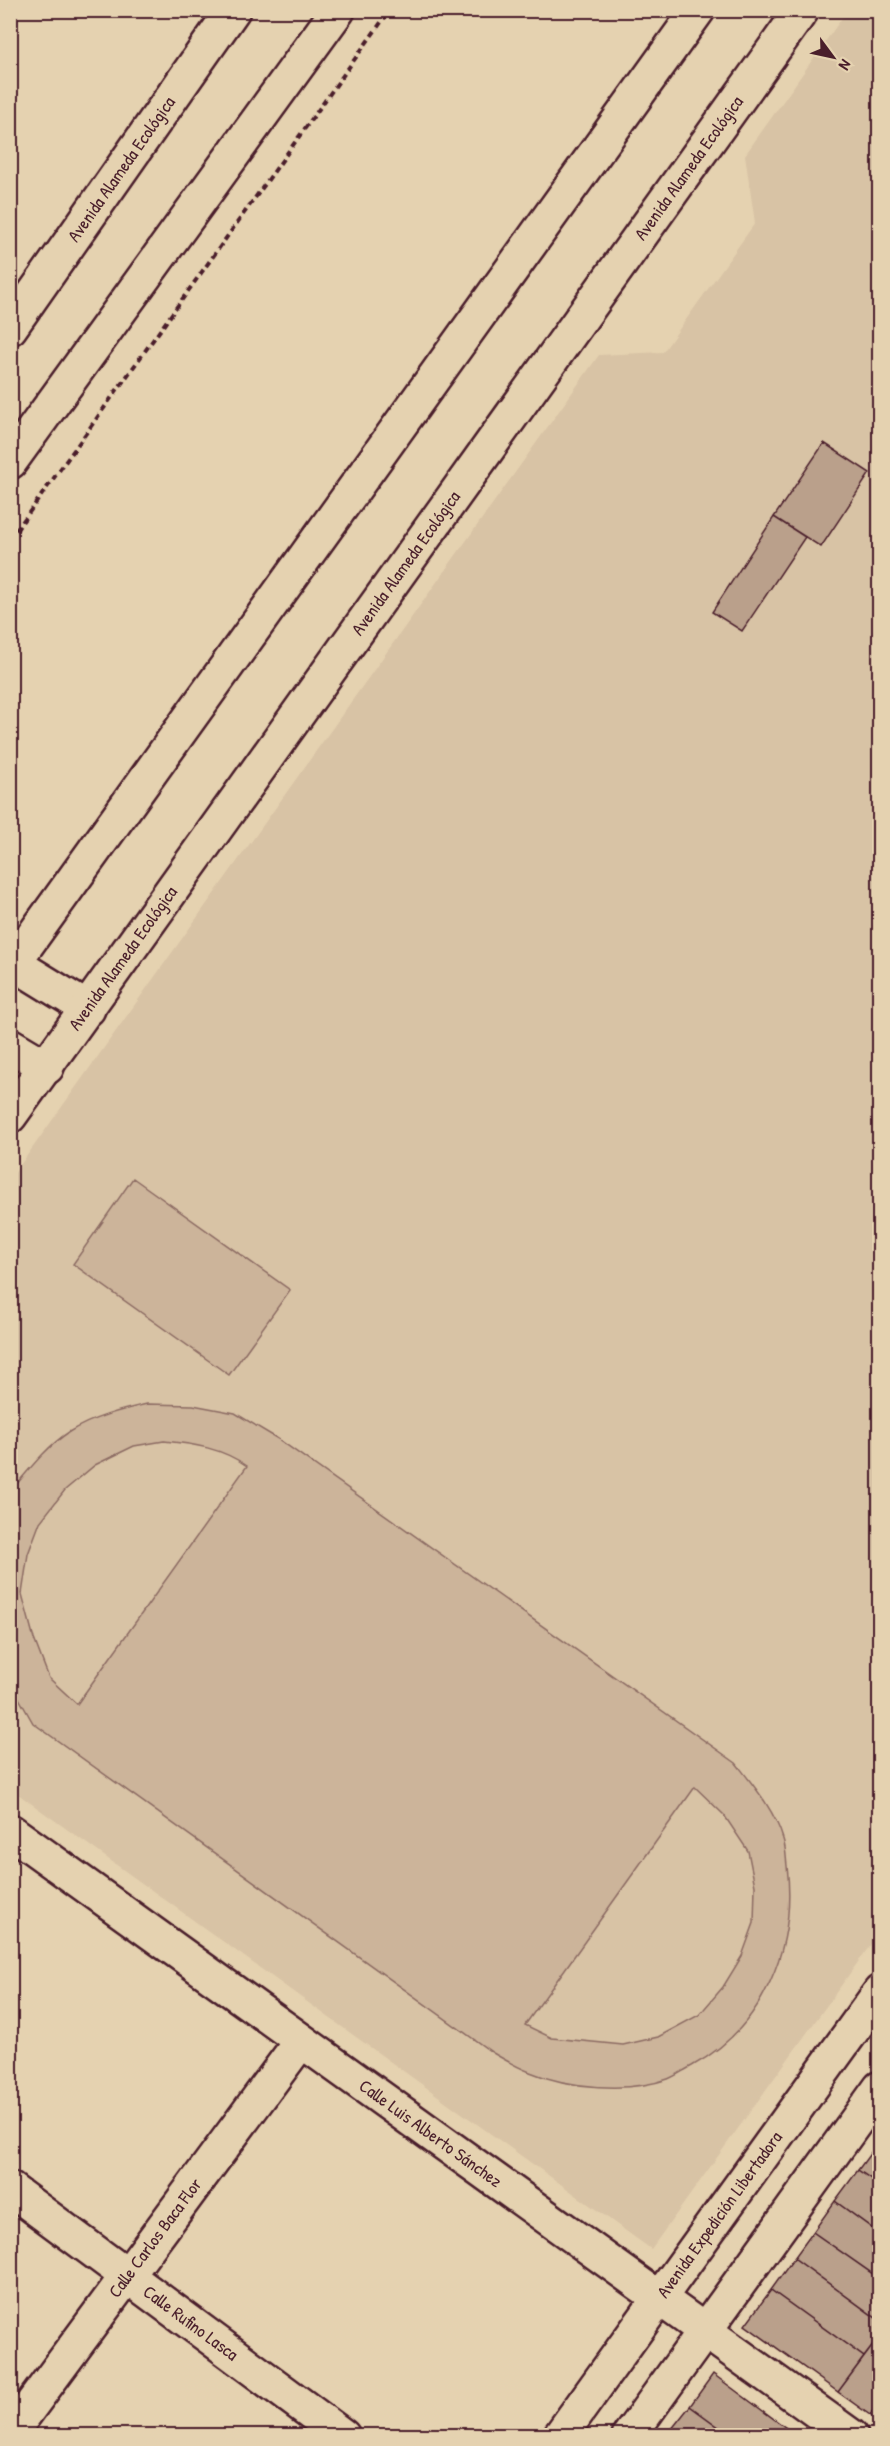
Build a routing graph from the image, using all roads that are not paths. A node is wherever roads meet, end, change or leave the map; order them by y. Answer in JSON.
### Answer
{"nodes":[{"id":1,"x":233,"y":10,"type":"edge"},
{"id":2,"x":338,"y":10,"type":"edge"},
{"id":3,"x":698,"y":10,"type":"edge"},
{"id":4,"x":802,"y":10,"type":"edge"},
{"id":5,"x":10,"y":328,"type":"edge"},
{"id":6,"x":10,"y":462,"type":"edge"},
{"id":7,"x":12,"y":964,"type":"edge"},
{"id":8,"x":88,"y":1009,"type":"junction"},
{"id":9,"x":10,"y":1045,"type":"edge"},
{"id":10,"x":47,"y":1067,"type":"junction"},
{"id":11,"x":10,"y":1116,"type":"edge"},
{"id":12,"x":10,"y":1831,"type":"edge"},
{"id":13,"x":879,"y":1992,"type":"edge"},
{"id":14,"x":301,"y":2041,"type":"junction"},
{"id":15,"x":878,"y":2092,"type":"edge"},
{"id":16,"x":10,"y":2189,"type":"edge"},
{"id":17,"x":128,"y":2276,"type":"junction"},
{"id":18,"x":659,"y":2298,"type":"junction"},
{"id":19,"x":705,"y":2330,"type":"junction"},
{"id":20,"x":10,"y":2434,"type":"edge"},
{"id":21,"x":343,"y":2436,"type":"edge"},
{"id":22,"x":560,"y":2436,"type":"edge"},
{"id":23,"x":629,"y":2436,"type":"edge"},
{"id":24,"x":851,"y":2436,"type":"edge"}],
"edges":[{"from":1,"to":5,"type":"street","name":"Avenida Alameda Ecológica"},
{"from":2,"to":6,"type":"street"},
{"from":3,"to":7,"type":"street"},
{"from":4,"to":8,"type":"street","name":"Avenida Alameda Ecológica"},
{"from":7,"to":8,"type":"street"},
{"from":8,"to":10,"type":"street","name":"Avenida Alameda Ecológica"},
{"from":9,"to":10,"type":"street"},
{"from":10,"to":11,"type":"street","name":"Avenida Alameda Ecológica"},
{"from":12,"to":14,"type":"street","name":"Calle Luis Alberto Sánchez"},
{"from":13,"to":18,"type":"street","name":"Avenida Expedición Libertadora"},
{"from":14,"to":17,"type":"street","name":"Calle Carlos Baca Flor"},
{"from":14,"to":18,"type":"street","name":"Calle Luis Alberto Sánchez"},
{"from":15,"to":19,"type":"street"},
{"from":16,"to":17,"type":"street","name":"Calle Rufino Lasca"},
{"from":17,"to":20,"type":"street","name":"Calle Carlos Baca Flor"},
{"from":17,"to":21,"type":"street","name":"Calle Rufino Lasca"},
{"from":18,"to":19,"type":"street","name":"Calle Luis Alberto Sánchez"},
{"from":18,"to":22,"type":"street","name":"Avenida Expedición Libertadora"},
{"from":19,"to":23,"type":"street"},
{"from":19,"to":24,"type":"street","name":"Calle Luis Alberto Sánchez"}]}
